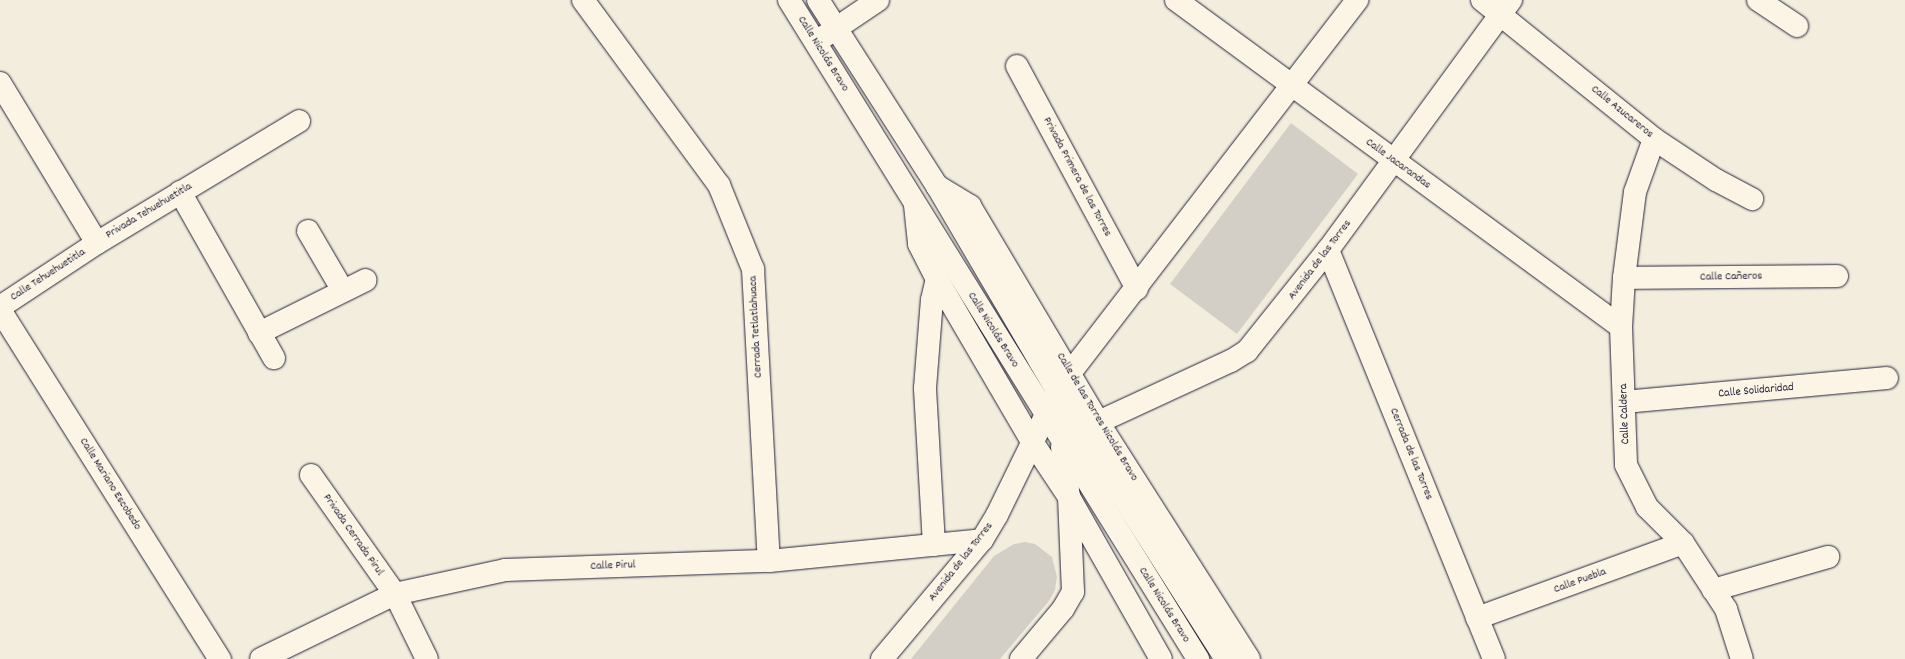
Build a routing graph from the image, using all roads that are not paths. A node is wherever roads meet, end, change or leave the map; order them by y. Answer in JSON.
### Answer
{"nodes":[{"id":1,"x":584,"y":0,"type":"edge"},
{"id":2,"x":789,"y":0,"type":"edge"},
{"id":3,"x":818,"y":0,"type":"edge"},
{"id":4,"x":878,"y":0,"type":"edge"},
{"id":5,"x":1176,"y":0,"type":"edge"},
{"id":6,"x":1357,"y":0,"type":"edge"},
{"id":7,"x":1482,"y":0,"type":"edge"},
{"id":8,"x":1758,"y":0,"type":"edge"},
{"id":9,"x":1505,"y":7,"type":"edge"},
{"id":10,"x":1797,"y":26,"type":"dead end"},
{"id":11,"x":836,"y":28,"type":"junction"},
{"id":12,"x":816,"y":42,"type":"junction"},
{"id":13,"x":1017,"y":66,"type":"dead end"},
{"id":14,"x":0,"y":83,"type":"edge"},
{"id":15,"x":1292,"y":87,"type":"junction"},
{"id":16,"x":299,"y":121,"type":"dead end"},
{"id":17,"x":1654,"y":139,"type":"junction"},
{"id":18,"x":1393,"y":161,"type":"junction"},
{"id":19,"x":937,"y":186,"type":"junction"},
{"id":20,"x":180,"y":192,"type":"junction"},
{"id":21,"x":1752,"y":199,"type":"dead end"},
{"id":22,"x":916,"y":205,"type":"junction"},
{"id":23,"x":308,"y":231,"type":"dead end"},
{"id":24,"x":97,"y":243,"type":"junction"},
{"id":25,"x":1328,"y":250,"type":"junction"},
{"id":26,"x":1837,"y":276,"type":"dead end"},
{"id":27,"x":1624,"y":278,"type":"junction"},
{"id":28,"x":937,"y":279,"type":"junction"},
{"id":29,"x":366,"y":280,"type":"dead end"},
{"id":30,"x":1137,"y":289,"type":"junction"},
{"id":31,"x":343,"y":291,"type":"junction"},
{"id":32,"x":0,"y":308,"type":"edge"},
{"id":33,"x":1621,"y":327,"type":"junction"},
{"id":34,"x":259,"y":333,"type":"junction"},
{"id":35,"x":274,"y":358,"type":"dead end"},
{"id":36,"x":1070,"y":373,"type":"junction"},
{"id":37,"x":1887,"y":378,"type":"dead end"},
{"id":38,"x":1057,"y":392,"type":"junction"},
{"id":39,"x":1624,"y":402,"type":"junction"},
{"id":40,"x":1046,"y":415,"type":"junction"},
{"id":41,"x":1089,"y":426,"type":"junction"},
{"id":42,"x":1061,"y":439,"type":"junction"},
{"id":43,"x":1033,"y":443,"type":"junction"},
{"id":44,"x":311,"y":475,"type":"dead end"},
{"id":45,"x":1069,"y":497,"type":"junction"},
{"id":46,"x":982,"y":540,"type":"junction"},
{"id":47,"x":1683,"y":544,"type":"junction"},
{"id":48,"x":934,"y":545,"type":"junction"},
{"id":49,"x":1828,"y":556,"type":"dead end"},
{"id":50,"x":769,"y":561,"type":"junction"},
{"id":51,"x":1713,"y":590,"type":"junction"},
{"id":52,"x":395,"y":594,"type":"junction"},
{"id":53,"x":1478,"y":618,"type":"junction"},
{"id":54,"x":220,"y":659,"type":"edge"},
{"id":55,"x":261,"y":659,"type":"edge"},
{"id":56,"x":427,"y":659,"type":"edge"},
{"id":57,"x":882,"y":659,"type":"edge"},
{"id":58,"x":1022,"y":659,"type":"edge"},
{"id":59,"x":1161,"y":659,"type":"edge"},
{"id":60,"x":1198,"y":659,"type":"edge"},
{"id":61,"x":1226,"y":659,"type":"edge"},
{"id":62,"x":1249,"y":659,"type":"edge"},
{"id":63,"x":1494,"y":659,"type":"edge"},
{"id":64,"x":1742,"y":659,"type":"edge"}],
"edges":[{"from":1,"to":50,"type":"street","name":"Cerrada Tetlatlahuaca"},
{"from":2,"to":12,"type":"street","name":"Calle Nicolás Bravo"},
{"from":3,"to":11,"type":"street","name":"Calle Nicolás Bravo"},
{"from":4,"to":11,"type":"street"},
{"from":5,"to":15,"type":"street","name":"Calle Jacarandas"},
{"from":6,"to":15,"type":"street","name":"Avenida de las Torres"},
{"from":7,"to":9,"type":"street","name":"Calle Azucareros"},
{"from":8,"to":10,"type":"street"},
{"from":9,"to":17,"type":"street","name":"Calle Azucareros"},
{"from":9,"to":18,"type":"street","name":"Avenida de las Torres"},
{"from":11,"to":12,"type":"street"},
{"from":11,"to":19,"type":"street","name":"Calle Nicolás Bravo"},
{"from":12,"to":22,"type":"street","name":"Calle Nicolás Bravo"},
{"from":13,"to":30,"type":"street","name":"Privada Primera de las Torres"},
{"from":14,"to":24,"type":"street","name":"Privada Tehuehuetitla"},
{"from":15,"to":18,"type":"street","name":"Calle Jacarandas"},
{"from":15,"to":30,"type":"street","name":"Avenida de las Torres"},
{"from":16,"to":20,"type":"street","name":"Privada Tehuehuetitla"},
{"from":17,"to":21,"type":"street","name":"Calle Azucareros"},
{"from":17,"to":27,"type":"street","name":"Calle Caldera"},
{"from":18,"to":25,"type":"street","name":"Avenida de las Torres"},
{"from":18,"to":33,"type":"street","name":"Calle Jacarandas"},
{"from":19,"to":36,"type":"street","name":"Calle de las Torres Nicolás Bravo"},
{"from":19,"to":38,"type":"street","name":"Calle Nicolás Bravo"},
{"from":20,"to":24,"type":"street","name":"Privada Tehuehuetitla"},
{"from":20,"to":34,"type":"street"},
{"from":22,"to":28,"type":"street"},
{"from":22,"to":40,"type":"street","name":"Calle Nicolás Bravo"},
{"from":23,"to":31,"type":"street"},
{"from":24,"to":32,"type":"street","name":"Calle Tehuehuetitla"},
{"from":25,"to":41,"type":"street","name":"Avenida de las Torres"},
{"from":25,"to":53,"type":"street","name":"Cerrada de las Torres"},
{"from":26,"to":27,"type":"street","name":"Calle Cañeros"},
{"from":27,"to":33,"type":"street","name":"Calle Caldera"},
{"from":28,"to":43,"type":"street"},
{"from":28,"to":48,"type":"street"},
{"from":29,"to":31,"type":"street"},
{"from":30,"to":36,"type":"street","name":"Avenida de las Torres"},
{"from":31,"to":34,"type":"street"},
{"from":32,"to":54,"type":"street","name":"Calle Mariano Escobedo"},
{"from":33,"to":39,"type":"street","name":"Calle Caldera"},
{"from":34,"to":35,"type":"street"},
{"from":36,"to":38,"type":"street","name":"Avenida de las Torres"},
{"from":36,"to":41,"type":"street","name":"Calle de las Torres Nicolás Bravo"},
{"from":37,"to":39,"type":"street","name":"Calle Solidaridad"},
{"from":38,"to":40,"type":"street","name":"Avenida de las Torres"},
{"from":38,"to":41,"type":"street","name":"Calle Nicolás Bravo"},
{"from":38,"to":42,"type":"street"},
{"from":39,"to":47,"type":"street","name":"Calle Caldera"},
{"from":40,"to":42,"type":"street","name":"Calle Nicolás Bravo"},
{"from":40,"to":43,"type":"street","name":"Avenida de las Torres"},
{"from":41,"to":42,"type":"street","name":"Avenida de las Torres"},
{"from":41,"to":61,"type":"street","name":"Calle Nicolás Bravo"},
{"from":41,"to":62,"type":"street","name":"Calle de las Torres Nicolás Bravo"},
{"from":42,"to":45,"type":"street"},
{"from":42,"to":60,"type":"street","name":"Calle Nicolás Bravo"},
{"from":43,"to":45,"type":"street"},
{"from":43,"to":46,"type":"street","name":"Avenida de las Torres"},
{"from":44,"to":52,"type":"street","name":"Privada Cerrada Pirul"},
{"from":45,"to":58,"type":"street"},
{"from":45,"to":59,"type":"street"},
{"from":46,"to":48,"type":"street","name":"Calle Pirul"},
{"from":46,"to":57,"type":"street","name":"Avenida de las Torres"},
{"from":47,"to":51,"type":"street","name":"Calle Caldera"},
{"from":47,"to":53,"type":"street","name":"Calle Puebla"},
{"from":48,"to":50,"type":"street","name":"Calle Pirul"},
{"from":49,"to":51,"type":"street"},
{"from":50,"to":52,"type":"street","name":"Calle Pirul"},
{"from":51,"to":64,"type":"street","name":"Calle Caldera"},
{"from":52,"to":55,"type":"street","name":"Calle Pirul"},
{"from":52,"to":56,"type":"street","name":"Privada Cerrada Pirul"},
{"from":53,"to":63,"type":"street","name":"Cerrada de las Torres"}]}
